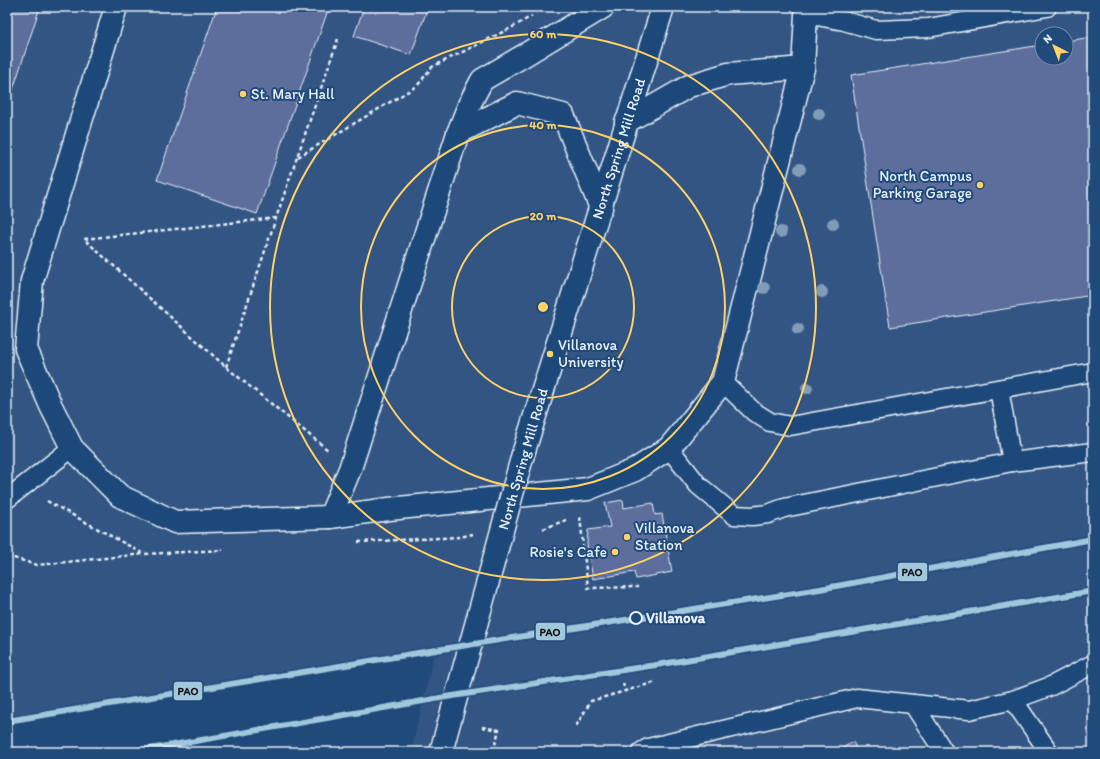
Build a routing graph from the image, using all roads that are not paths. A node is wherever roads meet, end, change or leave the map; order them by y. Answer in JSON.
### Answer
{"nodes":[{"id":1,"x":116,"y":7,"type":"edge"},
{"id":2,"x":603,"y":7,"type":"edge"},
{"id":3,"x":663,"y":7,"type":"edge"},
{"id":4,"x":1047,"y":7,"type":"edge"},
{"id":5,"x":804,"y":10,"type":"edge"},
{"id":6,"x":803,"y":68,"type":"junction"},
{"id":7,"x":626,"y":122,"type":"junction"},
{"id":8,"x":458,"y":133,"type":"junction"},
{"id":9,"x":600,"y":208,"type":"junction"},
{"id":10,"x":1093,"y":372,"type":"edge"},
{"id":11,"x":723,"y":382,"type":"junction"},
{"id":12,"x":999,"y":389,"type":"junction"},
{"id":13,"x":72,"y":448,"type":"junction"},
{"id":14,"x":670,"y":448,"type":"junction"},
{"id":15,"x":1093,"y":452,"type":"edge"},
{"id":16,"x":1012,"y":462,"type":"junction"},
{"id":17,"x":7,"y":499,"type":"edge"},
{"id":18,"x":330,"y":518,"type":"junction"},
{"id":19,"x":1091,"y":670,"type":"edge"},
{"id":20,"x":1013,"y":700,"type":"junction"},
{"id":21,"x":913,"y":704,"type":"junction"},
{"id":22,"x":664,"y":748,"type":"edge"},
{"id":23,"x":441,"y":752,"type":"edge"},
{"id":24,"x":642,"y":752,"type":"edge"},
{"id":25,"x":944,"y":752,"type":"edge"},
{"id":26,"x":1049,"y":752,"type":"edge"}],
"edges":[{"from":1,"to":13,"type":"street"},
{"from":2,"to":8,"type":"street"},
{"from":3,"to":7,"type":"street","name":"North Spring Mill Road"},
{"from":4,"to":5,"type":"lane"},
{"from":5,"to":6,"type":"street"},
{"from":6,"to":7,"type":"street"},
{"from":6,"to":11,"type":"street"},
{"from":7,"to":9,"type":"street","name":"North Spring Mill Road"},
{"from":8,"to":9,"type":"street"},
{"from":8,"to":18,"type":"street"},
{"from":9,"to":23,"type":"street","name":"North Spring Mill Road","bridge":true},
{"from":10,"to":12,"type":"lane"},
{"from":11,"to":12,"type":"lane"},
{"from":11,"to":14,"type":"street"},
{"from":12,"to":16,"type":"lane"},
{"from":13,"to":17,"type":"lane"},
{"from":13,"to":18,"type":"street"},
{"from":14,"to":16,"type":"lane"},
{"from":14,"to":18,"type":"street"},
{"from":15,"to":16,"type":"lane"},
{"from":19,"to":20,"type":"lane"},
{"from":20,"to":21,"type":"lane"},
{"from":20,"to":26,"type":"lane"},
{"from":21,"to":22,"type":"lane"},
{"from":21,"to":25,"type":"lane"},
{"from":22,"to":24,"type":"lane"}]}
